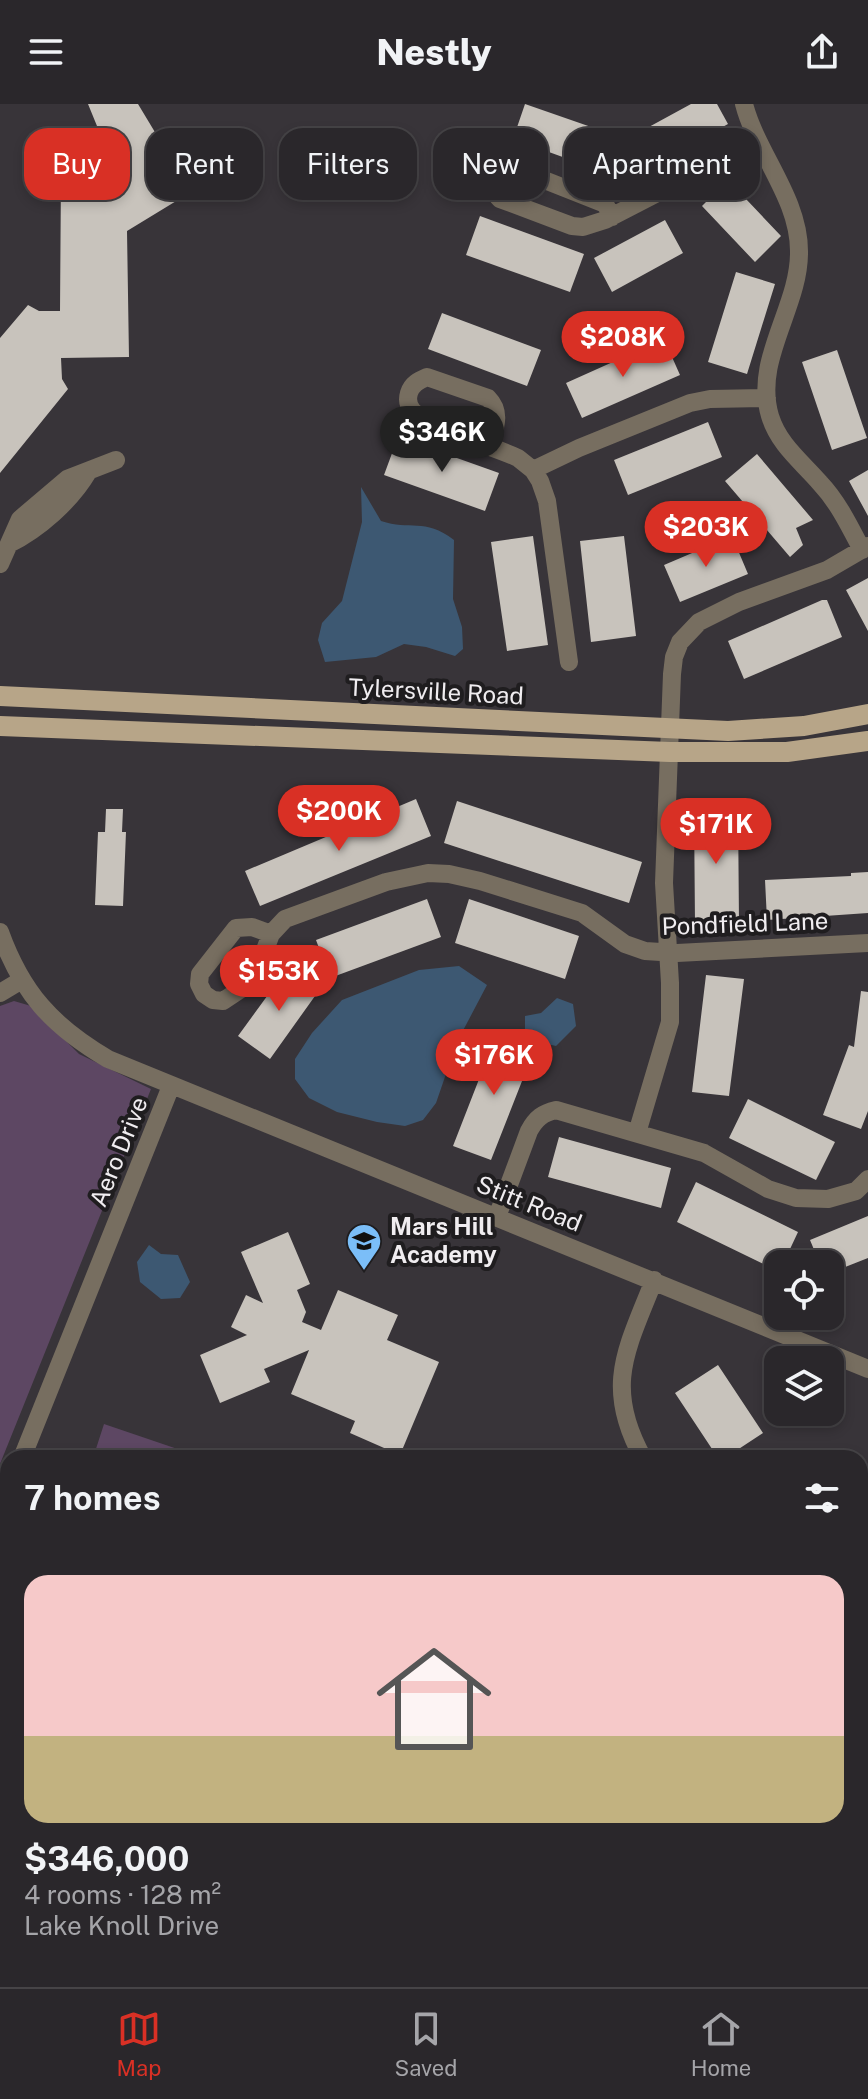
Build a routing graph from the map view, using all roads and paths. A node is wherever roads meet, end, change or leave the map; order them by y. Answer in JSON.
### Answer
{"nodes":[{"id":1,"x":744,"y":104,"type":"edge"},
{"id":2,"x":753,"y":128,"type":"edge"},
{"id":3,"x":760,"y":145,"type":"edge"},
{"id":4,"x":645,"y":200,"type":"edge"},
{"id":5,"x":612,"y":217,"type":"junction"},
{"id":6,"x":767,"y":398,"type":"junction"},
{"id":7,"x":490,"y":446,"type":"junction"},
{"id":8,"x":116,"y":460,"type":"dead end"},
{"id":9,"x":533,"y":470,"type":"junction"},
{"id":10,"x":865,"y":548,"type":"edge"},
{"id":11,"x":0,"y":564,"type":"edge"},
{"id":12,"x":569,"y":662,"type":"dead end"},
{"id":13,"x":0,"y":696,"type":"edge"},
{"id":14,"x":868,"y":714,"type":"edge"},
{"id":15,"x":0,"y":726,"type":"edge"},
{"id":16,"x":671,"y":730,"type":"junction"},
{"id":17,"x":868,"y":741,"type":"edge"},
{"id":18,"x":670,"y":752,"type":"junction"},
{"id":19,"x":0,"y":932,"type":"edge"},
{"id":20,"x":271,"y":934,"type":"dead end"},
{"id":21,"x":868,"y":943,"type":"edge"},
{"id":22,"x":668,"y":953,"type":"junction"},
{"id":23,"x":20,"y":981,"type":"junction"},
{"id":24,"x":0,"y":993,"type":"edge"},
{"id":25,"x":171,"y":1086,"type":"junction"},
{"id":26,"x":637,"y":1133,"type":"junction"},
{"id":27,"x":868,"y":1179,"type":"edge"},
{"id":28,"x":497,"y":1217,"type":"junction"},
{"id":29,"x":654,"y":1280,"type":"junction"},
{"id":30,"x":868,"y":1369,"type":"edge"},
{"id":31,"x":25,"y":1450,"type":"edge"},
{"id":32,"x":640,"y":1450,"type":"edge"}],
"edges":[{"from":1,"to":2,"type":"street"},
{"from":3,"to":6,"type":"street"},
{"from":4,"to":5,"type":"street"},
{"from":5,"to":5,"type":"street"},
{"from":6,"to":9,"type":"street"},
{"from":6,"to":10,"type":"street"},
{"from":7,"to":7,"type":"street"},
{"from":7,"to":9,"type":"street"},
{"from":8,"to":11,"type":"street"},
{"from":9,"to":12,"type":"street"},
{"from":10,"to":16,"type":"street"},
{"from":13,"to":16,"type":"main road","name":"Tylersville Road"},
{"from":14,"to":16,"type":"main road","name":"Tylersville Road"},
{"from":15,"to":18,"type":"main road","name":"Tylersville Road"},
{"from":16,"to":18,"type":"street"},
{"from":17,"to":18,"type":"main road","name":"Tylersville Road"},
{"from":18,"to":22,"type":"street"},
{"from":19,"to":23,"type":"street","name":"Aero Drive"},
{"from":20,"to":22,"type":"street","name":"Pondfield Lane"},
{"from":21,"to":22,"type":"street","name":"Pondfield Lane"},
{"from":22,"to":26,"type":"street"},
{"from":23,"to":24,"type":"street"},
{"from":23,"to":25,"type":"street","name":"Aero Drive"},
{"from":25,"to":28,"type":"street","name":"Stitt Road"},
{"from":25,"to":31,"type":"street","name":"Aero Drive"},
{"from":26,"to":27,"type":"street"},
{"from":26,"to":28,"type":"street"},
{"from":28,"to":29,"type":"street","name":"Stitt Road"},
{"from":29,"to":30,"type":"street","name":"Stitt Road"},
{"from":29,"to":32,"type":"street"}]}
